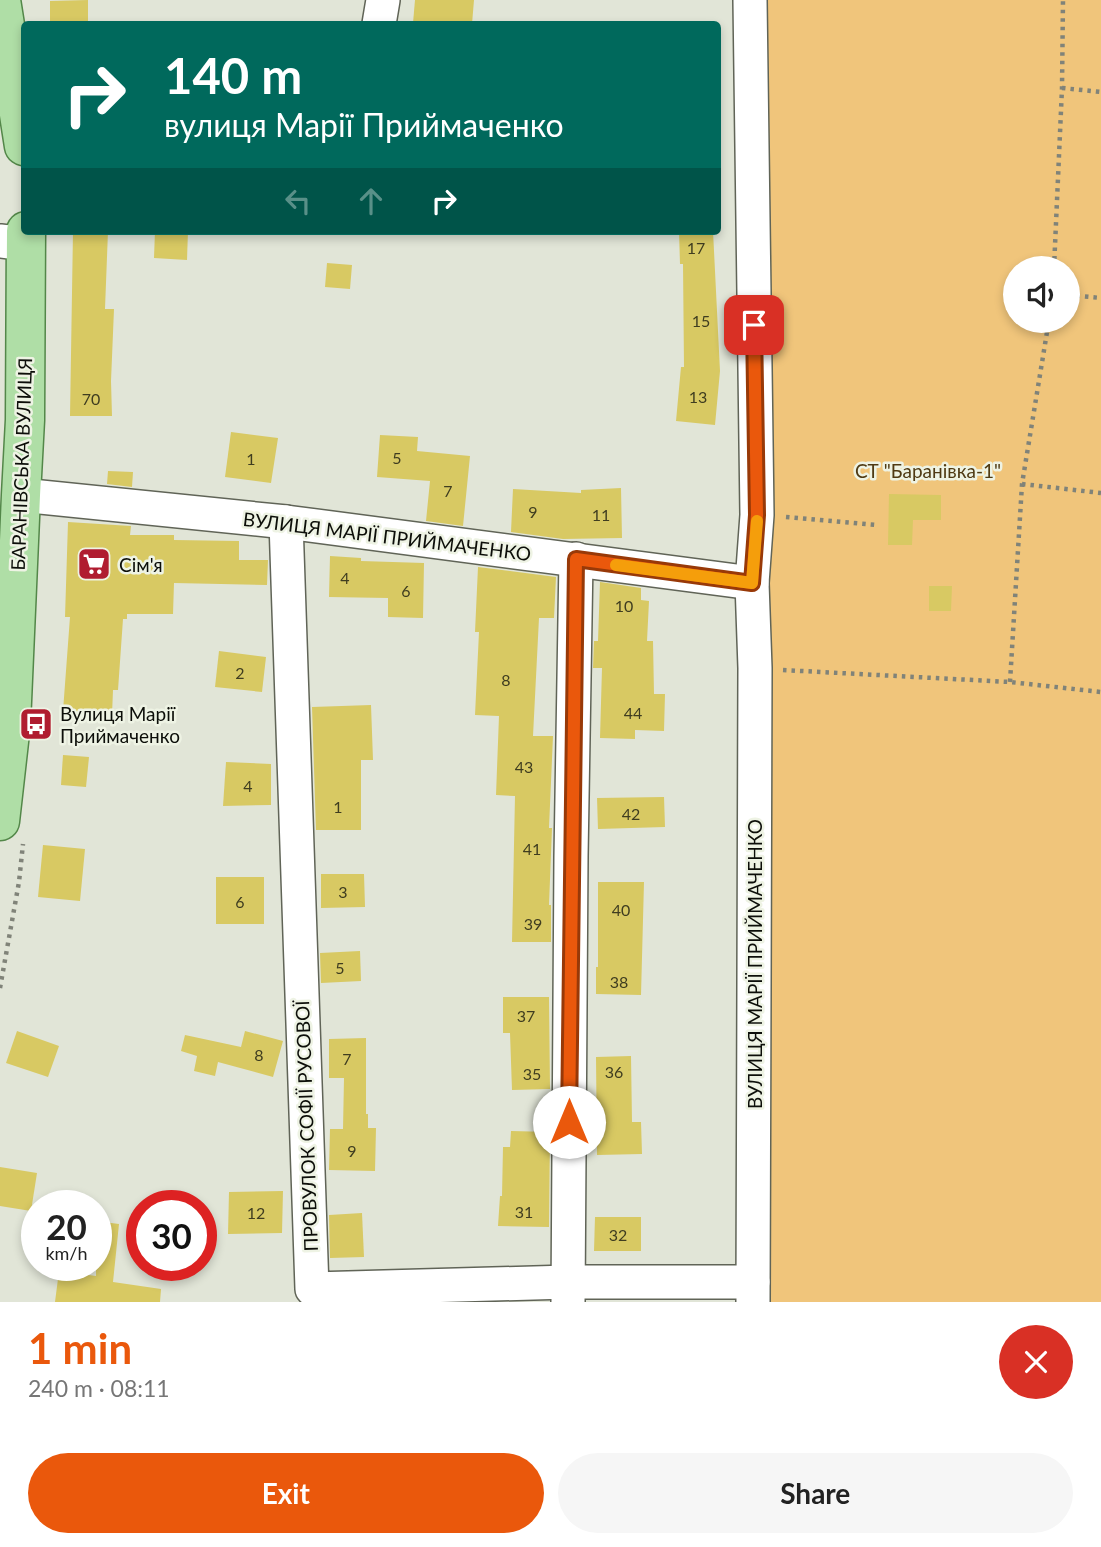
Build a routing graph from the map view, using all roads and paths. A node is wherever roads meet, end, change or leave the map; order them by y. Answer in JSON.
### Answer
{"nodes":[{"id":1,"x":1,"y":0,"type":"edge"},
{"id":2,"x":383,"y":0,"type":"edge"},
{"id":3,"x":750,"y":0,"type":"edge"},
{"id":4,"x":1063,"y":0,"type":"edge"},
{"id":5,"x":380,"y":21,"type":"edge"},
{"id":6,"x":1062,"y":88,"type":"junction"},
{"id":7,"x":1101,"y":92,"type":"edge"},
{"id":8,"x":21,"y":127,"type":"edge"},
{"id":9,"x":17,"y":239,"type":"edge"},
{"id":10,"x":1055,"y":256,"type":"edge"},
{"id":11,"x":1080,"y":296,"type":"edge"},
{"id":12,"x":1101,"y":298,"type":"edge"},
{"id":13,"x":1047,"y":333,"type":"edge"},
{"id":14,"x":1022,"y":484,"type":"junction"},
{"id":15,"x":1101,"y":494,"type":"edge"},
{"id":16,"x":21,"y":495,"type":"junction"},
{"id":17,"x":757,"y":515,"type":"junction"},
{"id":18,"x":286,"y":522,"type":"junction"},
{"id":19,"x":877,"y":525,"type":"dead end"},
{"id":20,"x":576,"y":559,"type":"junction"},
{"id":21,"x":752,"y":583,"type":"junction"},
{"id":22,"x":755,"y":668,"type":"junction"},
{"id":23,"x":1010,"y":682,"type":"junction"},
{"id":24,"x":1101,"y":692,"type":"edge"},
{"id":25,"x":0,"y":821,"type":"edge"},
{"id":26,"x":568,"y":1292,"type":"edge"},
{"id":27,"x":753,"y":1292,"type":"edge"}],
"edges":[{"from":1,"to":8,"type":"main road"},
{"from":2,"to":5,"type":"street"},
{"from":3,"to":17,"type":"street","name":"ВУЛИЦЯ МАРІЇ ПРИЙМАЧЕНКО"},
{"from":4,"to":6,"type":"path"},
{"from":6,"to":7,"type":"path"},
{"from":6,"to":10,"type":"path"},
{"from":9,"to":16,"type":"main road","name":"БАРАНІВСЬКА ВУЛИЦЯ"},
{"from":11,"to":12,"type":"path"},
{"from":13,"to":14,"type":"path"},
{"from":14,"to":15,"type":"path"},
{"from":14,"to":23,"type":"path"},
{"from":16,"to":18,"type":"street","name":"ВУЛИЦЯ МАРІЇ ПРИЙМАЧЕНКО"},
{"from":16,"to":25,"type":"main road","name":"БАРАНІВСЬКА ВУЛИЦЯ"},
{"from":17,"to":19,"type":"path"},
{"from":17,"to":21,"type":"street","name":"ВУЛИЦЯ МАРІЇ ПРИЙМАЧЕНКО"},
{"from":18,"to":20,"type":"street","name":"ВУЛИЦЯ МАРІЇ ПРИЙМАЧЕНКО"},
{"from":18,"to":26,"type":"street","name":"ПРОВУЛОК СОФІЇ РУСОВОЇ"},
{"from":20,"to":21,"type":"street","name":"ВУЛИЦЯ МАРІЇ ПРИЙМАЧЕНКО"},
{"from":20,"to":26,"type":"street"},
{"from":21,"to":22,"type":"street","name":"ВУЛИЦЯ МАРІЇ ПРИЙМАЧЕНКО"},
{"from":22,"to":23,"type":"path"},
{"from":22,"to":27,"type":"street","name":"ВУЛИЦЯ МАРІЇ ПРИЙМАЧЕНКО"},
{"from":23,"to":24,"type":"path"},
{"from":26,"to":27,"type":"street","name":"ПРОВУЛОК СОФІЇ РУСОВОЇ"}]}
